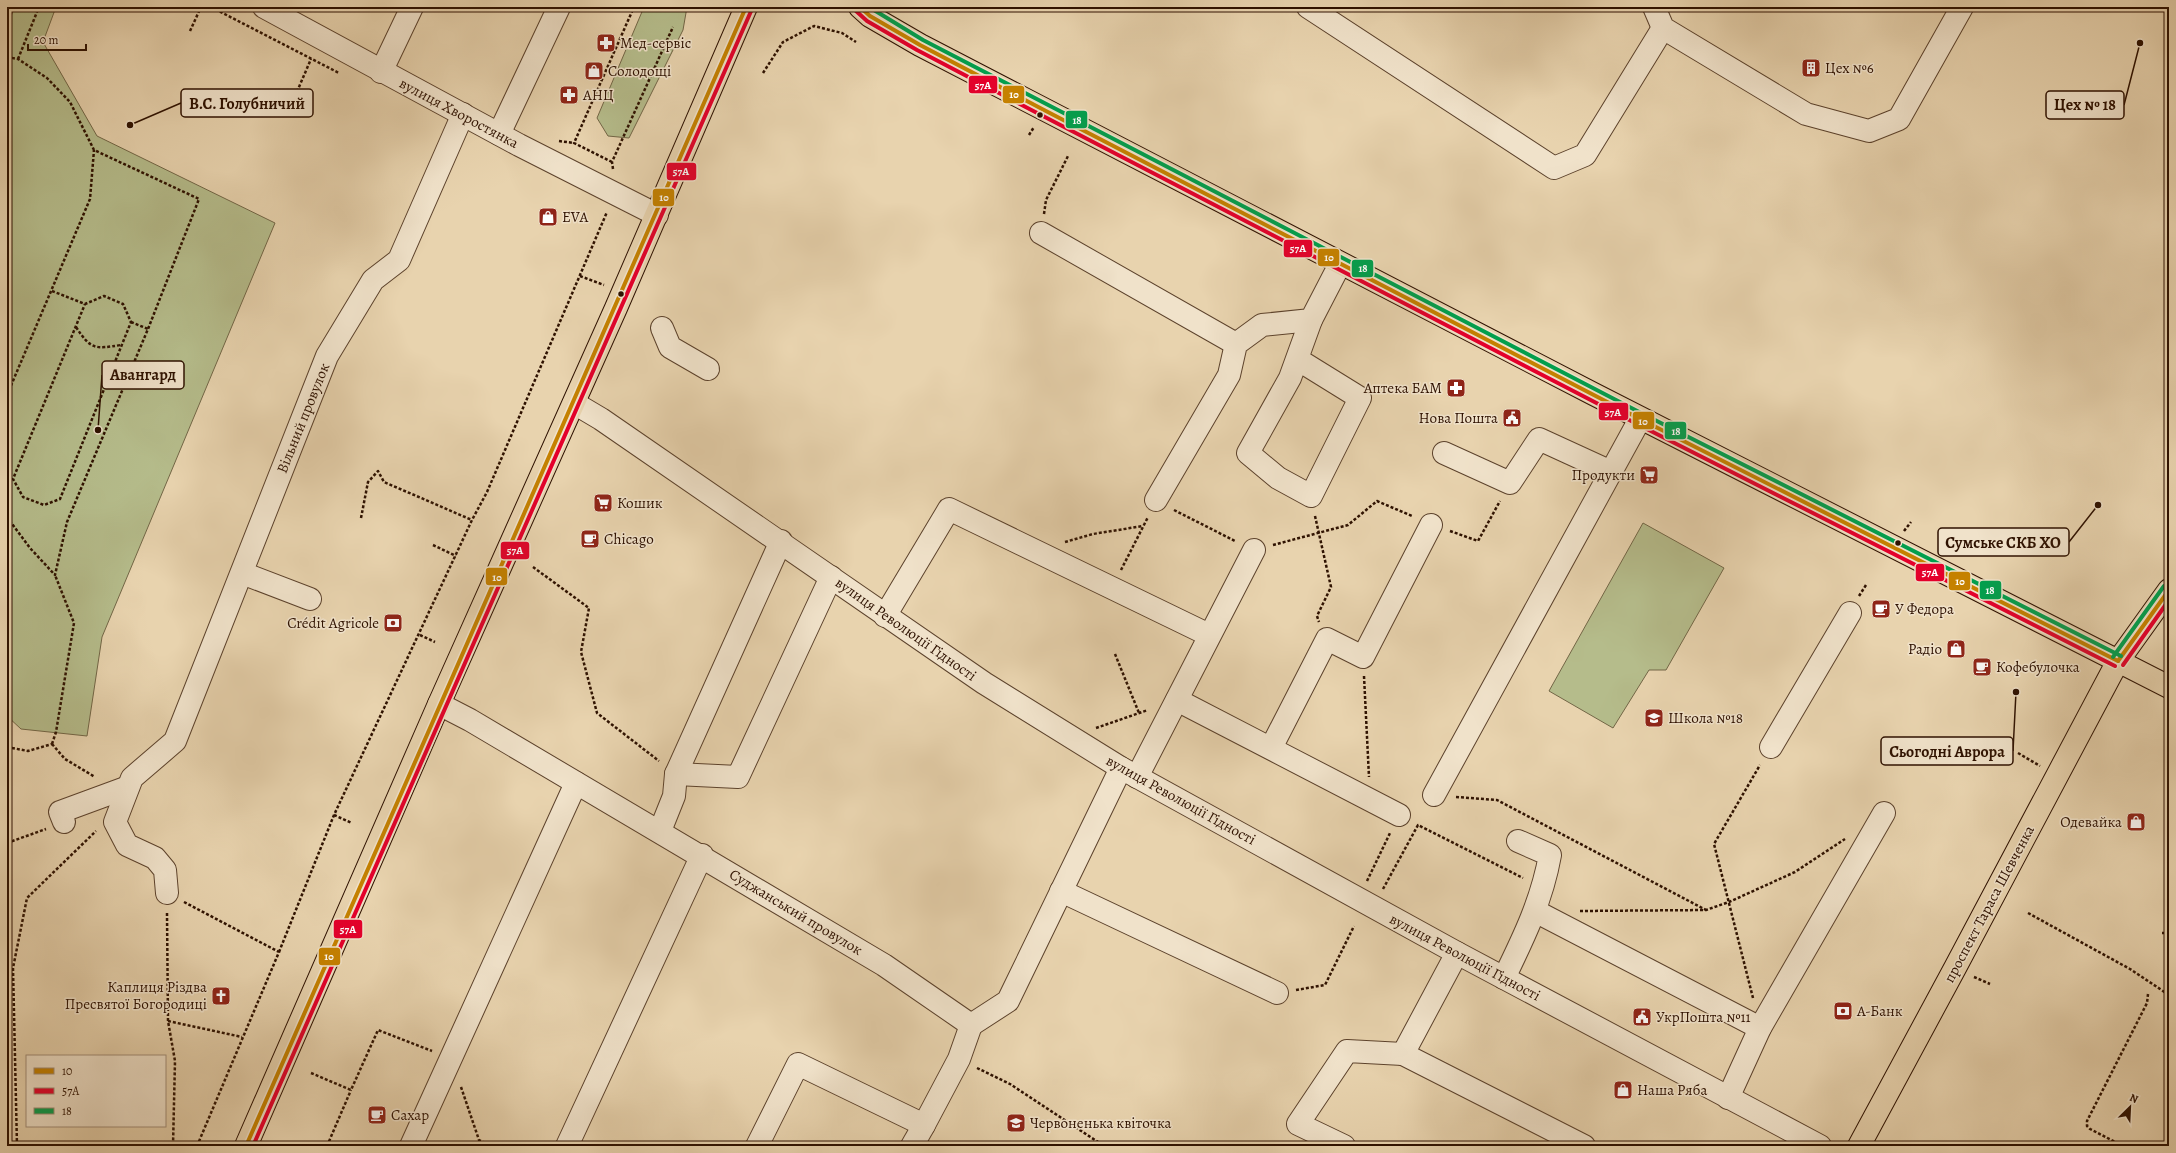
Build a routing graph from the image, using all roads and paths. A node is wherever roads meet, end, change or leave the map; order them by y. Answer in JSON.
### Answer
{"nodes":[{"id":1,"x":39,"y":7,"type":"edge"},
{"id":2,"x":201,"y":7,"type":"edge"},
{"id":3,"x":264,"y":7,"type":"edge"},
{"id":4,"x":412,"y":7,"type":"edge"},
{"id":5,"x":559,"y":7,"type":"edge"},
{"id":6,"x":634,"y":7,"type":"edge"},
{"id":7,"x":746,"y":7,"type":"edge"},
{"id":8,"x":860,"y":7,"type":"edge"},
{"id":9,"x":1308,"y":7,"type":"edge"},
{"id":10,"x":1654,"y":7,"type":"edge"},
{"id":11,"x":1962,"y":7,"type":"edge"},
{"id":12,"x":673,"y":27,"type":"dead end"},
{"id":13,"x":1664,"y":28,"type":"junction"},
{"id":14,"x":190,"y":31,"type":"dead end"},
{"id":15,"x":856,"y":42,"type":"dead end"},
{"id":16,"x":7,"y":56,"type":"edge"},
{"id":17,"x":18,"y":59,"type":"junction"},
{"id":18,"x":311,"y":59,"type":"dead end"},
{"id":19,"x":381,"y":72,"type":"junction"},
{"id":20,"x":763,"y":73,"type":"dead end"},
{"id":21,"x":292,"y":101,"type":"dead end"},
{"id":22,"x":463,"y":114,"type":"junction"},
{"id":23,"x":499,"y":134,"type":"junction"},
{"id":24,"x":94,"y":150,"type":"junction"},
{"id":25,"x":1068,"y":156,"type":"dead end"},
{"id":26,"x":612,"y":162,"type":"junction"},
{"id":27,"x":615,"y":195,"type":"junction"},
{"id":28,"x":657,"y":215,"type":"junction"},
{"id":29,"x":1041,"y":233,"type":"joint"},
{"id":30,"x":1340,"y":264,"type":"junction"},
{"id":31,"x":580,"y":276,"type":"junction"},
{"id":32,"x":52,"y":291,"type":"junction"},
{"id":33,"x":622,"y":292,"type":"junction"},
{"id":34,"x":85,"y":304,"type":"junction"},
{"id":35,"x":1311,"y":320,"type":"junction"},
{"id":36,"x":131,"y":322,"type":"junction"},
{"id":37,"x":76,"y":327,"type":"junction"},
{"id":38,"x":662,"y":328,"type":"dead end"},
{"id":39,"x":148,"y":329,"type":"junction"},
{"id":40,"x":1236,"y":344,"type":"junction"},
{"id":41,"x":122,"y":345,"type":"junction"},
{"id":42,"x":1297,"y":359,"type":"junction"},
{"id":43,"x":708,"y":369,"type":"dead end"},
{"id":44,"x":7,"y":395,"type":"edge"},
{"id":45,"x":574,"y":403,"type":"junction"},
{"id":46,"x":1640,"y":419,"type":"junction"},
{"id":47,"x":1444,"y":453,"type":"dead end"},
{"id":48,"x":1611,"y":472,"type":"junction"},
{"id":49,"x":1510,"y":483,"type":"junction"},
{"id":50,"x":1311,"y":496,"type":"junction"},
{"id":51,"x":1156,"y":500,"type":"junction"},
{"id":52,"x":7,"y":517,"type":"edge"},
{"id":53,"x":361,"y":518,"type":"dead end"},
{"id":54,"x":472,"y":520,"type":"junction"},
{"id":55,"x":1431,"y":525,"type":"junction"},
{"id":56,"x":1143,"y":526,"type":"junction"},
{"id":57,"x":1319,"y":533,"type":"junction"},
{"id":58,"x":781,"y":541,"type":"junction"},
{"id":59,"x":1063,"y":542,"type":"dead end"},
{"id":60,"x":433,"y":545,"type":"dead end"},
{"id":61,"x":1254,"y":550,"type":"junction"},
{"id":62,"x":456,"y":556,"type":"junction"},
{"id":63,"x":533,"y":567,"type":"dead end"},
{"id":64,"x":242,"y":573,"type":"junction"},
{"id":65,"x":55,"y":575,"type":"junction"},
{"id":66,"x":831,"y":577,"type":"junction"},
{"id":67,"x":1112,"y":588,"type":"junction"},
{"id":68,"x":2169,"y":590,"type":"edge"},
{"id":69,"x":310,"y":599,"type":"dead end"},
{"id":70,"x":1850,"y":613,"type":"dead end"},
{"id":71,"x":885,"y":616,"type":"junction"},
{"id":72,"x":420,"y":635,"type":"junction"},
{"id":73,"x":1209,"y":635,"type":"junction"},
{"id":74,"x":1327,"y":639,"type":"junction"},
{"id":75,"x":434,"y":642,"type":"dead end"},
{"id":76,"x":1115,"y":654,"type":"dead end"},
{"id":77,"x":1363,"y":657,"type":"junction"},
{"id":78,"x":2118,"y":661,"type":"junction"},
{"id":79,"x":2169,"y":687,"type":"edge"},
{"id":80,"x":1177,"y":700,"type":"junction"},
{"id":81,"x":439,"y":704,"type":"junction"},
{"id":82,"x":1139,"y":713,"type":"junction"},
{"id":83,"x":1093,"y":729,"type":"dead end"},
{"id":84,"x":52,"y":744,"type":"junction"},
{"id":85,"x":1771,"y":747,"type":"joint"},
{"id":86,"x":7,"y":748,"type":"edge"},
{"id":87,"x":1271,"y":748,"type":"junction"},
{"id":88,"x":1129,"y":772,"type":"junction"},
{"id":89,"x":676,"y":774,"type":"junction"},
{"id":90,"x":576,"y":783,"type":"junction"},
{"id":91,"x":128,"y":787,"type":"junction"},
{"id":92,"x":1434,"y":795,"type":"joint"},
{"id":93,"x":1370,"y":800,"type":"junction"},
{"id":94,"x":120,"y":808,"type":"junction"},
{"id":95,"x":1884,"y":813,"type":"dead end"},
{"id":96,"x":1399,"y":814,"type":"dead end"},
{"id":97,"x":334,"y":815,"type":"junction"},
{"id":98,"x":64,"y":822,"type":"joint"},
{"id":99,"x":352,"y":823,"type":"dead end"},
{"id":100,"x":660,"y":831,"type":"junction"},
{"id":101,"x":1846,"y":838,"type":"dead end"},
{"id":102,"x":1518,"y":840,"type":"dead end"},
{"id":103,"x":7,"y":843,"type":"edge"},
{"id":104,"x":702,"y":855,"type":"junction"},
{"id":105,"x":1530,"y":881,"type":"dead end"},
{"id":106,"x":1061,"y":891,"type":"junction"},
{"id":107,"x":1381,"y":892,"type":"dead end"},
{"id":108,"x":167,"y":893,"type":"junction"},
{"id":109,"x":1729,"y":902,"type":"junction"},
{"id":110,"x":1706,"y":910,"type":"junction"},
{"id":111,"x":1535,"y":911,"type":"junction"},
{"id":112,"x":1574,"y":911,"type":"dead end"},
{"id":113,"x":2028,"y":913,"type":"dead end"},
{"id":114,"x":1354,"y":926,"type":"dead end"},
{"id":115,"x":2162,"y":933,"type":"dead end"},
{"id":116,"x":2169,"y":933,"type":"edge"},
{"id":117,"x":279,"y":952,"type":"junction"},
{"id":118,"x":1456,"y":953,"type":"junction"},
{"id":119,"x":13,"y":968,"type":"junction"},
{"id":120,"x":7,"y":978,"type":"edge"},
{"id":121,"x":1504,"y":978,"type":"junction"},
{"id":122,"x":1277,"y":993,"type":"joint"},
{"id":123,"x":2148,"y":994,"type":"dead end"},
{"id":124,"x":2169,"y":995,"type":"edge"},
{"id":125,"x":168,"y":1021,"type":"junction"},
{"id":126,"x":971,"y":1025,"type":"junction"},
{"id":127,"x":1760,"y":1028,"type":"junction"},
{"id":128,"x":242,"y":1037,"type":"junction"},
{"id":129,"x":1404,"y":1054,"type":"junction"},
{"id":130,"x":452,"y":1058,"type":"junction"},
{"id":131,"x":959,"y":1059,"type":"junction"},
{"id":132,"x":311,"y":1073,"type":"dead end"},
{"id":133,"x":351,"y":1090,"type":"junction"},
{"id":134,"x":1728,"y":1098,"type":"junction"},
{"id":135,"x":924,"y":1125,"type":"junction"},
{"id":136,"x":2169,"y":1140,"type":"edge"},
{"id":137,"x":17,"y":1146,"type":"edge"},
{"id":138,"x":173,"y":1146,"type":"edge"},
{"id":139,"x":198,"y":1146,"type":"edge"},
{"id":140,"x":246,"y":1146,"type":"edge"},
{"id":141,"x":327,"y":1146,"type":"edge"},
{"id":142,"x":411,"y":1146,"type":"edge"},
{"id":143,"x":491,"y":1146,"type":"edge"},
{"id":144,"x":567,"y":1146,"type":"edge"},
{"id":145,"x":757,"y":1146,"type":"edge"},
{"id":146,"x":912,"y":1146,"type":"edge"},
{"id":147,"x":1104,"y":1146,"type":"edge"},
{"id":148,"x":1344,"y":1146,"type":"edge"},
{"id":149,"x":1584,"y":1146,"type":"edge"},
{"id":150,"x":1820,"y":1146,"type":"edge"},
{"id":151,"x":1859,"y":1146,"type":"edge"},
{"id":152,"x":2123,"y":1146,"type":"edge"},
{"id":153,"x":2166,"y":1146,"type":"edge"}],
"edges":[{"from":1,"to":17,"type":"path"},
{"from":2,"to":14,"type":"path"},
{"from":3,"to":19,"type":"street","name":"вулиця Хворостянка"},
{"from":4,"to":19,"type":"street"},
{"from":5,"to":23,"type":"street"},
{"from":6,"to":26,"type":"path"},
{"from":7,"to":28,"type":"main road"},
{"from":8,"to":30,"type":"main road"},
{"from":9,"to":13,"type":"street"},
{"from":10,"to":13,"type":"street"},
{"from":11,"to":13,"type":"street"},
{"from":12,"to":26,"type":"path"},
{"from":15,"to":20,"type":"path"},
{"from":16,"to":17,"type":"path"},
{"from":17,"to":24,"type":"path"},
{"from":18,"to":21,"type":"path"},
{"from":19,"to":22,"type":"street","name":"вулиця Хворостянка"},
{"from":22,"to":23,"type":"street","name":"вулиця Хворостянка"},
{"from":22,"to":64,"type":"street","name":"Вільний провулок"},
{"from":23,"to":27,"type":"street","name":"вулиця Хворостянка"},
{"from":24,"to":32,"type":"path"},
{"from":24,"to":39,"type":"path"},
{"from":25,"to":29,"type":"path"},
{"from":26,"to":27,"type":"path"},
{"from":27,"to":28,"type":"street","name":"вулиця Хворостянка"},
{"from":27,"to":31,"type":"path"},
{"from":28,"to":33,"type":"main road"},
{"from":29,"to":40,"type":"street"},
{"from":30,"to":35,"type":"street"},
{"from":30,"to":46,"type":"main road"},
{"from":31,"to":33,"type":"path"},
{"from":31,"to":54,"type":"path"},
{"from":32,"to":34,"type":"path"},
{"from":32,"to":44,"type":"path"},
{"from":33,"to":45,"type":"main road"},
{"from":34,"to":36,"type":"path"},
{"from":34,"to":37,"type":"path"},
{"from":35,"to":40,"type":"street"},
{"from":35,"to":42,"type":"street"},
{"from":36,"to":39,"type":"path"},
{"from":36,"to":41,"type":"path"},
{"from":37,"to":41,"type":"path"},
{"from":37,"to":41,"type":"path"},
{"from":38,"to":43,"type":"street"},
{"from":39,"to":65,"type":"path"},
{"from":40,"to":51,"type":"street"},
{"from":42,"to":50,"type":"street"},
{"from":42,"to":50,"type":"street"},
{"from":45,"to":58,"type":"street","name":"вулиця Революції Гідності"},
{"from":45,"to":81,"type":"main road"},
{"from":46,"to":48,"type":"street"},
{"from":46,"to":78,"type":"main road"},
{"from":47,"to":49,"type":"street"},
{"from":48,"to":49,"type":"street"},
{"from":48,"to":92,"type":"street"},
{"from":49,"to":55,"type":"path"},
{"from":50,"to":57,"type":"path"},
{"from":51,"to":56,"type":"path"},
{"from":51,"to":61,"type":"path"},
{"from":52,"to":65,"type":"path"},
{"from":53,"to":54,"type":"path"},
{"from":54,"to":62,"type":"path"},
{"from":55,"to":57,"type":"path"},
{"from":55,"to":77,"type":"street"},
{"from":56,"to":59,"type":"path"},
{"from":56,"to":67,"type":"path"},
{"from":57,"to":61,"type":"path"},
{"from":57,"to":74,"type":"path"},
{"from":58,"to":66,"type":"street","name":"вулиця Революції Гідності"},
{"from":58,"to":89,"type":"street"},
{"from":60,"to":62,"type":"path"},
{"from":61,"to":73,"type":"street"},
{"from":62,"to":72,"type":"path"},
{"from":63,"to":89,"type":"path"},
{"from":64,"to":69,"type":"street"},
{"from":64,"to":91,"type":"street","name":"Вільний провулок"},
{"from":65,"to":84,"type":"path"},
{"from":66,"to":71,"type":"street","name":"вулиця Революції Гідності"},
{"from":66,"to":89,"type":"street"},
{"from":67,"to":71,"type":"street"},
{"from":67,"to":73,"type":"street"},
{"from":68,"to":78,"type":"main road","name":"проспект Тараса Шевченка"},
{"from":70,"to":85,"type":"street"},
{"from":71,"to":88,"type":"street","name":"вулиця Революції Гідності"},
{"from":72,"to":75,"type":"path"},
{"from":72,"to":97,"type":"path"},
{"from":73,"to":80,"type":"street"},
{"from":74,"to":77,"type":"street"},
{"from":74,"to":87,"type":"street"},
{"from":76,"to":82,"type":"path"},
{"from":77,"to":93,"type":"path"},
{"from":78,"to":79,"type":"main road"},
{"from":78,"to":151,"type":"main road","name":"проспект Тараса Шевченка"},
{"from":80,"to":82,"type":"path"},
{"from":80,"to":87,"type":"street"},
{"from":80,"to":88,"type":"street"},
{"from":81,"to":90,"type":"street","name":"Суджанський провулок"},
{"from":81,"to":140,"type":"main road"},
{"from":82,"to":83,"type":"path"},
{"from":84,"to":86,"type":"path"},
{"from":84,"to":91,"type":"path"},
{"from":85,"to":109,"type":"path"},
{"from":87,"to":93,"type":"street"},
{"from":88,"to":106,"type":"street"},
{"from":88,"to":118,"type":"street","name":"вулиця Революції Гідності"},
{"from":89,"to":100,"type":"street"},
{"from":90,"to":100,"type":"street","name":"Суджанський провулок"},
{"from":90,"to":130,"type":"street"},
{"from":91,"to":94,"type":"street"},
{"from":91,"to":98,"type":"street"},
{"from":92,"to":110,"type":"path"},
{"from":93,"to":96,"type":"street"},
{"from":94,"to":108,"type":"street"},
{"from":94,"to":119,"type":"path"},
{"from":95,"to":127,"type":"street"},
{"from":97,"to":99,"type":"path"},
{"from":97,"to":117,"type":"path"},
{"from":98,"to":103,"type":"path"},
{"from":100,"to":104,"type":"street","name":"Суджанський провулок"},
{"from":101,"to":109,"type":"path"},
{"from":102,"to":111,"type":"street"},
{"from":104,"to":126,"type":"street","name":"Суджанський провулок"},
{"from":104,"to":144,"type":"street"},
{"from":105,"to":107,"type":"path"},
{"from":106,"to":122,"type":"street"},
{"from":106,"to":126,"type":"street"},
{"from":108,"to":117,"type":"path"},
{"from":108,"to":125,"type":"path"},
{"from":109,"to":110,"type":"path"},
{"from":109,"to":127,"type":"path"},
{"from":110,"to":112,"type":"path"},
{"from":111,"to":121,"type":"street"},
{"from":111,"to":127,"type":"street"},
{"from":113,"to":124,"type":"path"},
{"from":114,"to":122,"type":"path"},
{"from":115,"to":116,"type":"path"},
{"from":117,"to":128,"type":"path"},
{"from":118,"to":121,"type":"street","name":"вулиця Революції Гідності"},
{"from":118,"to":129,"type":"street"},
{"from":119,"to":120,"type":"path"},
{"from":119,"to":137,"type":"path"},
{"from":121,"to":134,"type":"street","name":"вулиця Революції Гідності"},
{"from":123,"to":152,"type":"path"},
{"from":125,"to":128,"type":"path"},
{"from":125,"to":138,"type":"path"},
{"from":126,"to":131,"type":"street"},
{"from":127,"to":134,"type":"street"},
{"from":128,"to":139,"type":"path"},
{"from":129,"to":148,"type":"street"},
{"from":129,"to":149,"type":"street"},
{"from":130,"to":133,"type":"path"},
{"from":130,"to":142,"type":"street"},
{"from":130,"to":143,"type":"path"},
{"from":131,"to":135,"type":"street"},
{"from":131,"to":147,"type":"path"},
{"from":132,"to":133,"type":"path"},
{"from":133,"to":141,"type":"path"},
{"from":134,"to":150,"type":"street","name":"вулиця Революції Гідності"},
{"from":135,"to":145,"type":"street"},
{"from":135,"to":146,"type":"street"},
{"from":136,"to":153,"type":"path"}]}
